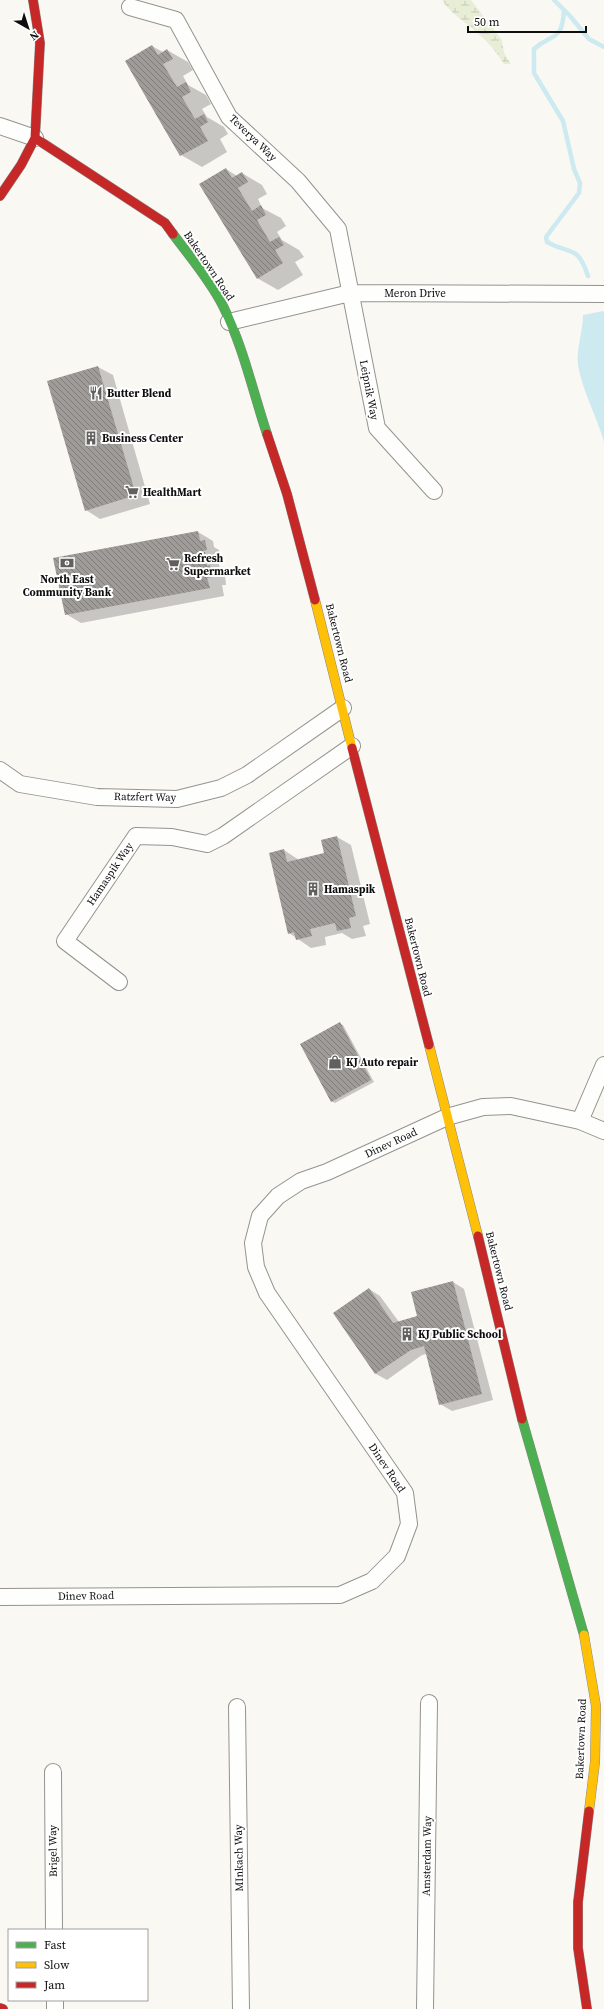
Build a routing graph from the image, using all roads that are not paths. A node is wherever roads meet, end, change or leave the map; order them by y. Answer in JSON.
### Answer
{"nodes":[{"id":1,"x":32,"y":0,"type":"edge"},
{"id":2,"x":130,"y":7,"type":"dead end"},
{"id":3,"x":0,"y":126,"type":"edge"},
{"id":4,"x":35,"y":138,"type":"junction"},
{"id":5,"x":0,"y":196,"type":"edge"},
{"id":6,"x":350,"y":293,"type":"junction"},
{"id":7,"x":604,"y":294,"type":"edge"},
{"id":8,"x":229,"y":322,"type":"junction"},
{"id":9,"x":434,"y":491,"type":"dead end"},
{"id":10,"x":343,"y":708,"type":"junction"},
{"id":11,"x":352,"y":746,"type":"junction"},
{"id":12,"x":0,"y":770,"type":"edge"},
{"id":13,"x":120,"y":982,"type":"dead end"},
{"id":14,"x":604,"y":1065,"type":"edge"},
{"id":15,"x":447,"y":1117,"type":"junction"},
{"id":16,"x":580,"y":1121,"type":"junction"},
{"id":17,"x":604,"y":1131,"type":"edge"},
{"id":18,"x":0,"y":1597,"type":"edge"},
{"id":19,"x":429,"y":1703,"type":"dead end"},
{"id":20,"x":237,"y":1707,"type":"dead end"},
{"id":21,"x":53,"y":1772,"type":"dead end"},
{"id":22,"x":54,"y":1929,"type":"edge"},
{"id":23,"x":0,"y":2008,"type":"edge"},
{"id":24,"x":3,"y":2009,"type":"edge"},
{"id":25,"x":241,"y":2009,"type":"edge"},
{"id":26,"x":424,"y":2009,"type":"edge"},
{"id":27,"x":587,"y":2009,"type":"edge"}],
"edges":[{"from":1,"to":4,"type":"street"},
{"from":2,"to":6,"type":"street","name":"Teverya Way"},
{"from":3,"to":4,"type":"street"},
{"from":4,"to":5,"type":"street"},
{"from":4,"to":8,"type":"street","name":"Bakertown Road"},
{"from":6,"to":7,"type":"street","name":"Meron Drive"},
{"from":6,"to":8,"type":"street","name":"Meron Drive"},
{"from":6,"to":9,"type":"street","name":"Leipnik Way"},
{"from":8,"to":10,"type":"street","name":"Bakertown Road"},
{"from":10,"to":11,"type":"street","name":"Bakertown Road"},
{"from":10,"to":12,"type":"street","name":"Ratzfert Way"},
{"from":11,"to":13,"type":"street","name":"Hamaspik Way"},
{"from":11,"to":15,"type":"street","name":"Bakertown Road"},
{"from":14,"to":16,"type":"street"},
{"from":15,"to":16,"type":"street","name":"Dinev Road"},
{"from":15,"to":18,"type":"street","name":"Dinev Road"},
{"from":15,"to":27,"type":"street","name":"Bakertown Road"},
{"from":16,"to":17,"type":"street","name":"Dinev Road"},
{"from":19,"to":26,"type":"street","name":"Amsterdam Way"},
{"from":20,"to":25,"type":"street","name":"MInkach Way"},
{"from":21,"to":22,"type":"street","name":"Brigel Way"},
{"from":23,"to":24,"type":"street"}]}
